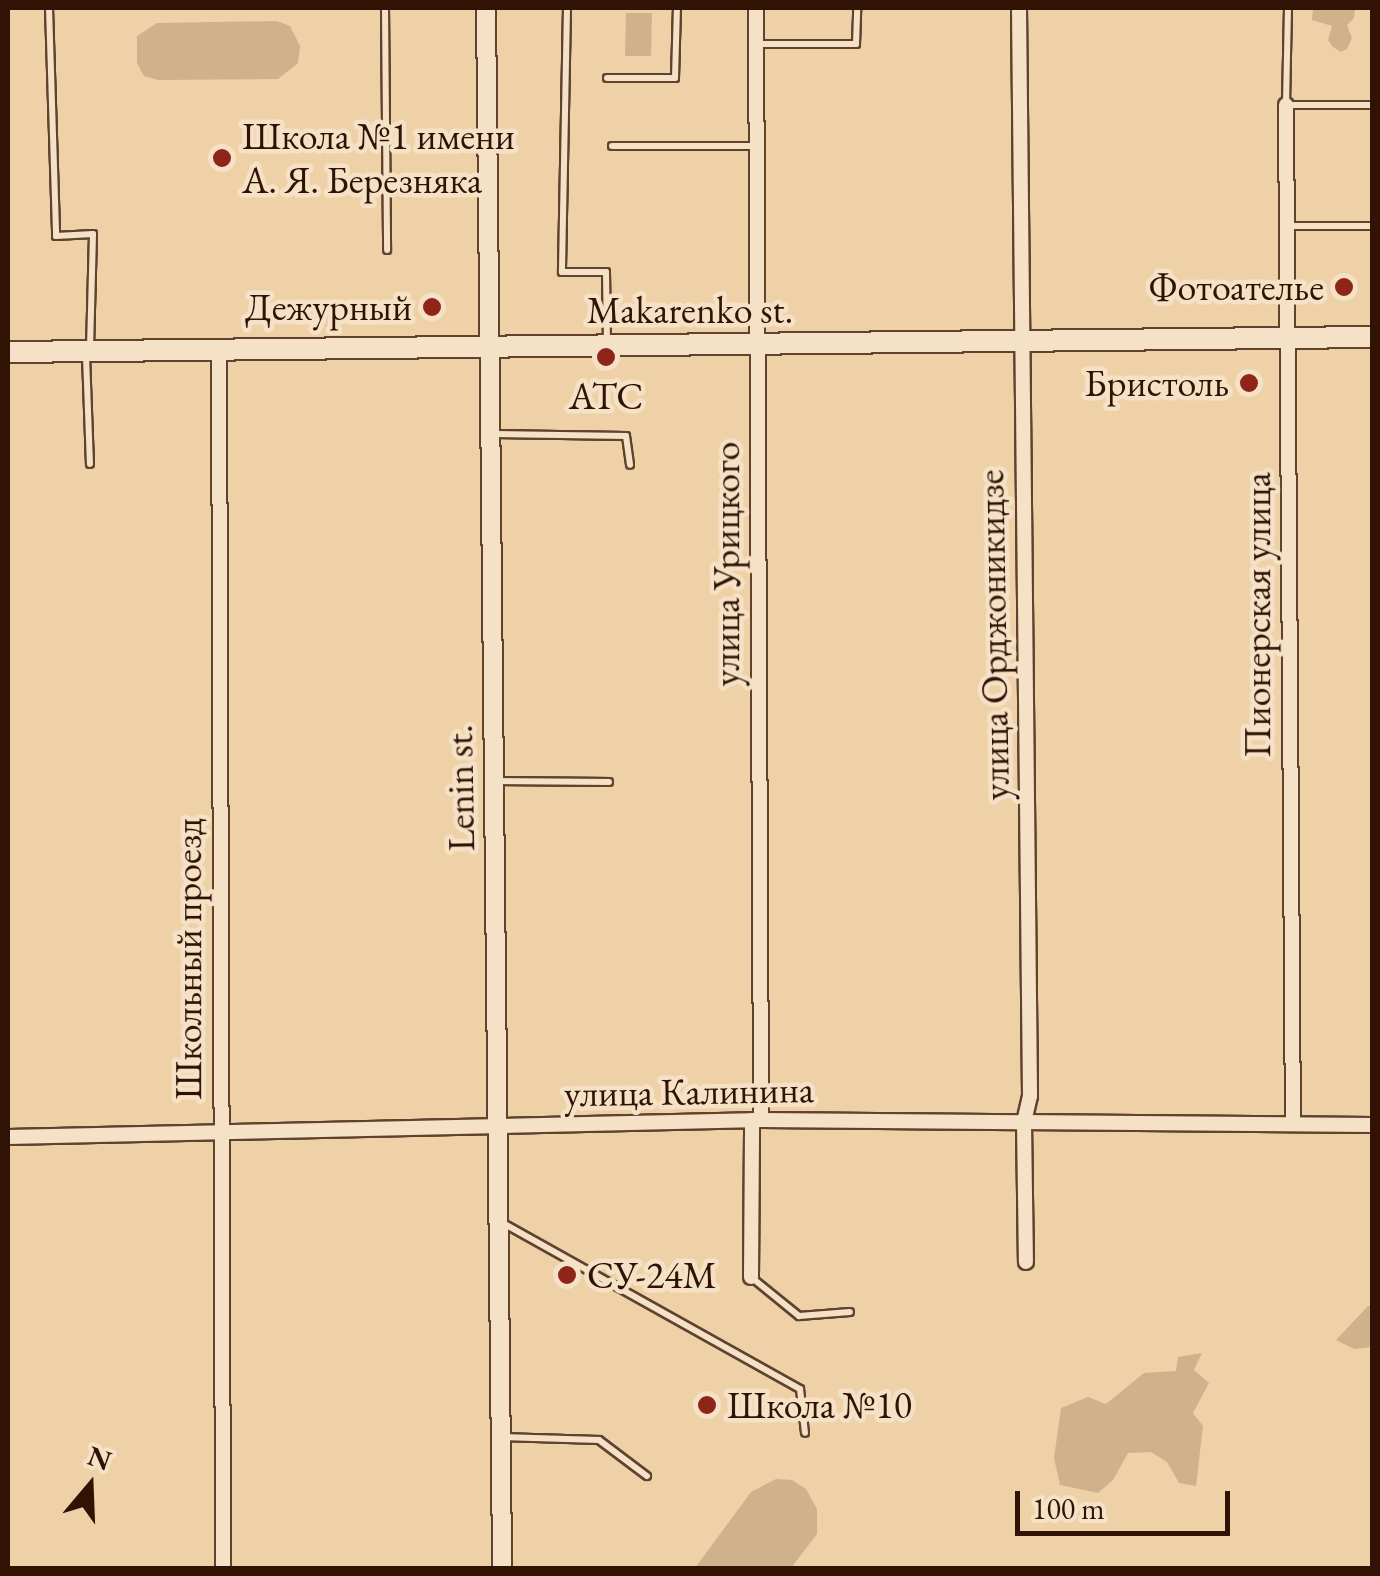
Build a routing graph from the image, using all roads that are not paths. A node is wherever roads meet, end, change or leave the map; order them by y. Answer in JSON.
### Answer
{"nodes":[{"id":1,"x":49,"y":8,"type":"edge"},
{"id":2,"x":385,"y":8,"type":"edge"},
{"id":3,"x":486,"y":8,"type":"edge"},
{"id":4,"x":567,"y":8,"type":"edge"},
{"id":5,"x":677,"y":8,"type":"edge"},
{"id":6,"x":756,"y":8,"type":"edge"},
{"id":7,"x":858,"y":8,"type":"edge"},
{"id":8,"x":1020,"y":8,"type":"edge"},
{"id":9,"x":1288,"y":8,"type":"edge"},
{"id":10,"x":755,"y":44,"type":"junction"},
{"id":11,"x":607,"y":78,"type":"dead end"},
{"id":12,"x":1286,"y":105,"type":"junction"},
{"id":13,"x":1372,"y":105,"type":"edge"},
{"id":14,"x":612,"y":146,"type":"dead end"},
{"id":15,"x":755,"y":146,"type":"junction"},
{"id":16,"x":1286,"y":226,"type":"junction"},
{"id":17,"x":1372,"y":226,"type":"edge"},
{"id":18,"x":387,"y":250,"type":"dead end"},
{"id":19,"x":1372,"y":338,"type":"edge"},
{"id":20,"x":1288,"y":339,"type":"junction"},
{"id":21,"x":758,"y":344,"type":"junction"},
{"id":22,"x":1023,"y":344,"type":"junction"},
{"id":23,"x":607,"y":345,"type":"junction"},
{"id":24,"x":487,"y":346,"type":"junction"},
{"id":25,"x":218,"y":349,"type":"junction"},
{"id":26,"x":88,"y":351,"type":"junction"},
{"id":27,"x":8,"y":352,"type":"edge"},
{"id":28,"x":488,"y":434,"type":"junction"},
{"id":29,"x":90,"y":464,"type":"dead end"},
{"id":30,"x":630,"y":465,"type":"dead end"},
{"id":31,"x":492,"y":781,"type":"junction"},
{"id":32,"x":609,"y":782,"type":"dead end"},
{"id":33,"x":756,"y":1120,"type":"junction"},
{"id":34,"x":1024,"y":1122,"type":"junction"},
{"id":35,"x":1294,"y":1124,"type":"junction"},
{"id":36,"x":1372,"y":1124,"type":"edge"},
{"id":37,"x":496,"y":1128,"type":"junction"},
{"id":38,"x":221,"y":1133,"type":"junction"},
{"id":39,"x":8,"y":1137,"type":"edge"},
{"id":40,"x":497,"y":1219,"type":"junction"},
{"id":41,"x":1026,"y":1262,"type":"dead end"},
{"id":42,"x":751,"y":1277,"type":"joint"},
{"id":43,"x":850,"y":1312,"type":"dead end"},
{"id":44,"x":805,"y":1432,"type":"dead end"},
{"id":45,"x":500,"y":1437,"type":"junction"},
{"id":46,"x":647,"y":1476,"type":"dead end"},
{"id":47,"x":223,"y":1568,"type":"edge"},
{"id":48,"x":502,"y":1568,"type":"edge"}],
"edges":[{"from":1,"to":26,"type":"lane"},
{"from":2,"to":18,"type":"lane"},
{"from":3,"to":24,"type":"street","name":"Lenin st."},
{"from":4,"to":23,"type":"lane"},
{"from":5,"to":11,"type":"lane"},
{"from":6,"to":10,"type":"street","name":"улица Урицкого"},
{"from":7,"to":10,"type":"lane"},
{"from":8,"to":22,"type":"street","name":"улица Орджоникидзе"},
{"from":9,"to":12,"type":"lane"},
{"from":10,"to":15,"type":"street","name":"улица Урицкого"},
{"from":12,"to":13,"type":"lane"},
{"from":12,"to":16,"type":"street","name":"Пионерская улица"},
{"from":14,"to":15,"type":"lane"},
{"from":15,"to":21,"type":"street","name":"улица Урицкого"},
{"from":16,"to":17,"type":"lane"},
{"from":16,"to":20,"type":"street","name":"Пионерская улица"},
{"from":19,"to":20,"type":"main road","name":"Makarenko st."},
{"from":20,"to":22,"type":"main road","name":"Makarenko st."},
{"from":20,"to":35,"type":"street","name":"Пионерская улица"},
{"from":21,"to":22,"type":"main road","name":"Makarenko st."},
{"from":21,"to":23,"type":"main road","name":"Makarenko st."},
{"from":21,"to":33,"type":"street","name":"улица Урицкого"},
{"from":22,"to":34,"type":"street","name":"улица Орджоникидзе"},
{"from":23,"to":24,"type":"main road","name":"Makarenko st."},
{"from":24,"to":25,"type":"main road","name":"Makarenko st."},
{"from":24,"to":28,"type":"street","name":"Lenin st."},
{"from":25,"to":26,"type":"main road","name":"Makarenko st."},
{"from":25,"to":38,"type":"street","name":"Школьный проезд"},
{"from":26,"to":27,"type":"main road","name":"Makarenko st."},
{"from":26,"to":29,"type":"lane"},
{"from":28,"to":30,"type":"lane"},
{"from":28,"to":31,"type":"street","name":"Lenin st."},
{"from":31,"to":32,"type":"lane"},
{"from":31,"to":37,"type":"street","name":"Lenin st."},
{"from":33,"to":34,"type":"street","name":"улица Калинина"},
{"from":33,"to":37,"type":"street","name":"улица Калинина"},
{"from":33,"to":42,"type":"street","name":"улица Урицкого"},
{"from":34,"to":35,"type":"street","name":"улица Калинина"},
{"from":34,"to":41,"type":"street","name":"улица Орджоникидзе"},
{"from":35,"to":36,"type":"street","name":"улица Калинина"},
{"from":37,"to":38,"type":"street","name":"улица Калинина"},
{"from":37,"to":40,"type":"street","name":"Lenin st."},
{"from":38,"to":39,"type":"street","name":"улица Калинина"},
{"from":38,"to":47,"type":"street","name":"Школьный проезд"},
{"from":40,"to":44,"type":"lane"},
{"from":40,"to":45,"type":"street","name":"Lenin st."},
{"from":42,"to":43,"type":"lane"},
{"from":45,"to":46,"type":"lane"},
{"from":45,"to":48,"type":"street","name":"Lenin st."}]}
